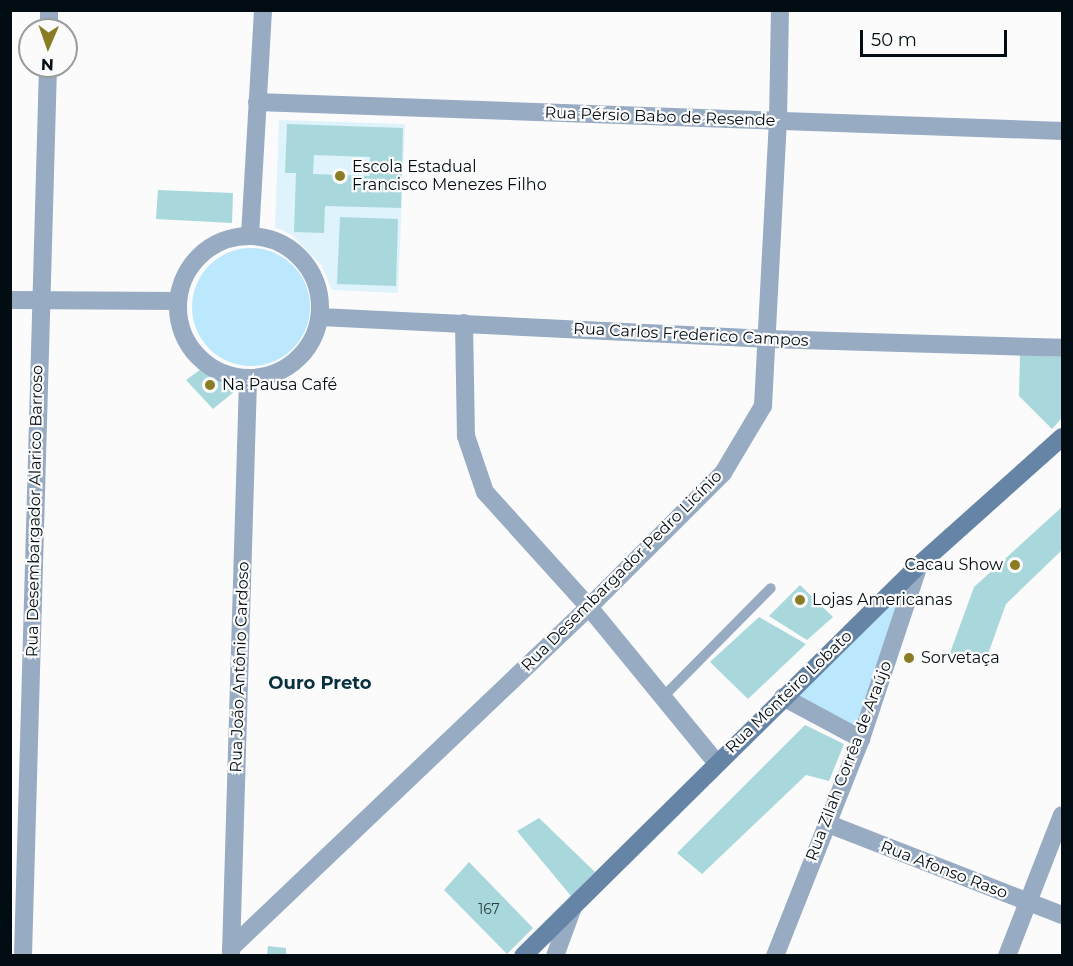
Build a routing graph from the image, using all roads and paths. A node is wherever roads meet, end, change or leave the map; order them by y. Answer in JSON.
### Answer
{"nodes":[{"id":1,"x":263,"y":10,"type":"edge"},
{"id":2,"x":780,"y":10,"type":"edge"},
{"id":3,"x":48,"y":78,"type":"edge"},
{"id":4,"x":257,"y":102,"type":"junction"},
{"id":5,"x":778,"y":122,"type":"junction"},
{"id":6,"x":1062,"y":131,"type":"edge"},
{"id":7,"x":250,"y":236,"type":"junction"},
{"id":8,"x":10,"y":300,"type":"edge"},
{"id":9,"x":40,"y":300,"type":"junction"},
{"id":10,"x":178,"y":301,"type":"junction"},
{"id":11,"x":320,"y":317,"type":"junction"},
{"id":12,"x":464,"y":323,"type":"junction"},
{"id":13,"x":767,"y":339,"type":"junction"},
{"id":14,"x":1062,"y":348,"type":"edge"},
{"id":15,"x":248,"y":379,"type":"junction"},
{"id":16,"x":1060,"y":444,"type":"edge"},
{"id":17,"x":919,"y":565,"type":"junction"},
{"id":18,"x":771,"y":588,"type":"dead end"},
{"id":19,"x":588,"y":607,"type":"junction"},
{"id":20,"x":663,"y":697,"type":"junction"},
{"id":21,"x":783,"y":697,"type":"junction"},
{"id":22,"x":861,"y":739,"type":"junction"},
{"id":23,"x":717,"y":762,"type":"junction"},
{"id":24,"x":1062,"y":815,"type":"edge"},
{"id":25,"x":826,"y":823,"type":"junction"},
{"id":26,"x":1028,"y":903,"type":"junction"},
{"id":27,"x":573,"y":907,"type":"junction"},
{"id":28,"x":1062,"y":915,"type":"edge"},
{"id":29,"x":231,"y":952,"type":"edge"},
{"id":30,"x":23,"y":956,"type":"edge"},
{"id":31,"x":523,"y":956,"type":"edge"},
{"id":32,"x":555,"y":956,"type":"edge"},
{"id":33,"x":775,"y":956,"type":"edge"},
{"id":34,"x":1007,"y":956,"type":"edge"}],
"edges":[{"from":1,"to":4,"type":"street"},
{"from":2,"to":5,"type":"street","name":"Rua Desembargador Pedro Licínio"},
{"from":3,"to":9,"type":"street","name":"Rua Desembargador Alarico Barroso"},
{"from":4,"to":5,"type":"street","name":"Rua Pérsio Babo de Resende"},
{"from":4,"to":7,"type":"street"},
{"from":5,"to":6,"type":"street","name":"Rua Pérsio Babo de Resende"},
{"from":5,"to":13,"type":"street","name":"Rua Desembargador Pedro Licínio"},
{"from":7,"to":10,"type":"street"},
{"from":7,"to":11,"type":"street"},
{"from":8,"to":9,"type":"street"},
{"from":9,"to":10,"type":"street"},
{"from":9,"to":30,"type":"street","name":"Rua Desembargador Alarico Barroso"},
{"from":10,"to":15,"type":"street"},
{"from":11,"to":12,"type":"street","name":"Rua Carlos Frederico Campos"},
{"from":11,"to":15,"type":"street"},
{"from":12,"to":13,"type":"street","name":"Rua Carlos Frederico Campos"},
{"from":12,"to":19,"type":"street"},
{"from":13,"to":14,"type":"street","name":"Rua Carlos Frederico Campos"},
{"from":13,"to":19,"type":"street","name":"Rua Desembargador Pedro Licínio"},
{"from":15,"to":29,"type":"street","name":"Rua João Antônio Cardoso"},
{"from":16,"to":17,"type":"main road","name":"Rua Monteiro Lobato"},
{"from":17,"to":21,"type":"main road","name":"Rua Monteiro Lobato"},
{"from":17,"to":22,"type":"street","name":"Rua Zilah Corrêa de Araújo"},
{"from":18,"to":20,"type":"lane"},
{"from":19,"to":20,"type":"street"},
{"from":19,"to":29,"type":"street","name":"Rua Desembargador Pedro Licínio"},
{"from":20,"to":23,"type":"street"},
{"from":21,"to":22,"type":"street"},
{"from":21,"to":23,"type":"main road","name":"Rua Monteiro Lobato"},
{"from":22,"to":25,"type":"street","name":"Rua Zilah Corrêa de Araújo"},
{"from":23,"to":27,"type":"main road","name":"Rua Monteiro Lobato"},
{"from":24,"to":26,"type":"street"},
{"from":25,"to":26,"type":"street","name":"Rua Afonso Raso"},
{"from":25,"to":33,"type":"street","name":"Rua Zilah Corrêa de Araújo"},
{"from":26,"to":28,"type":"street","name":"Rua Afonso Raso"},
{"from":26,"to":34,"type":"street"},
{"from":27,"to":31,"type":"main road","name":"Rua Monteiro Lobato"},
{"from":27,"to":32,"type":"street"}]}
